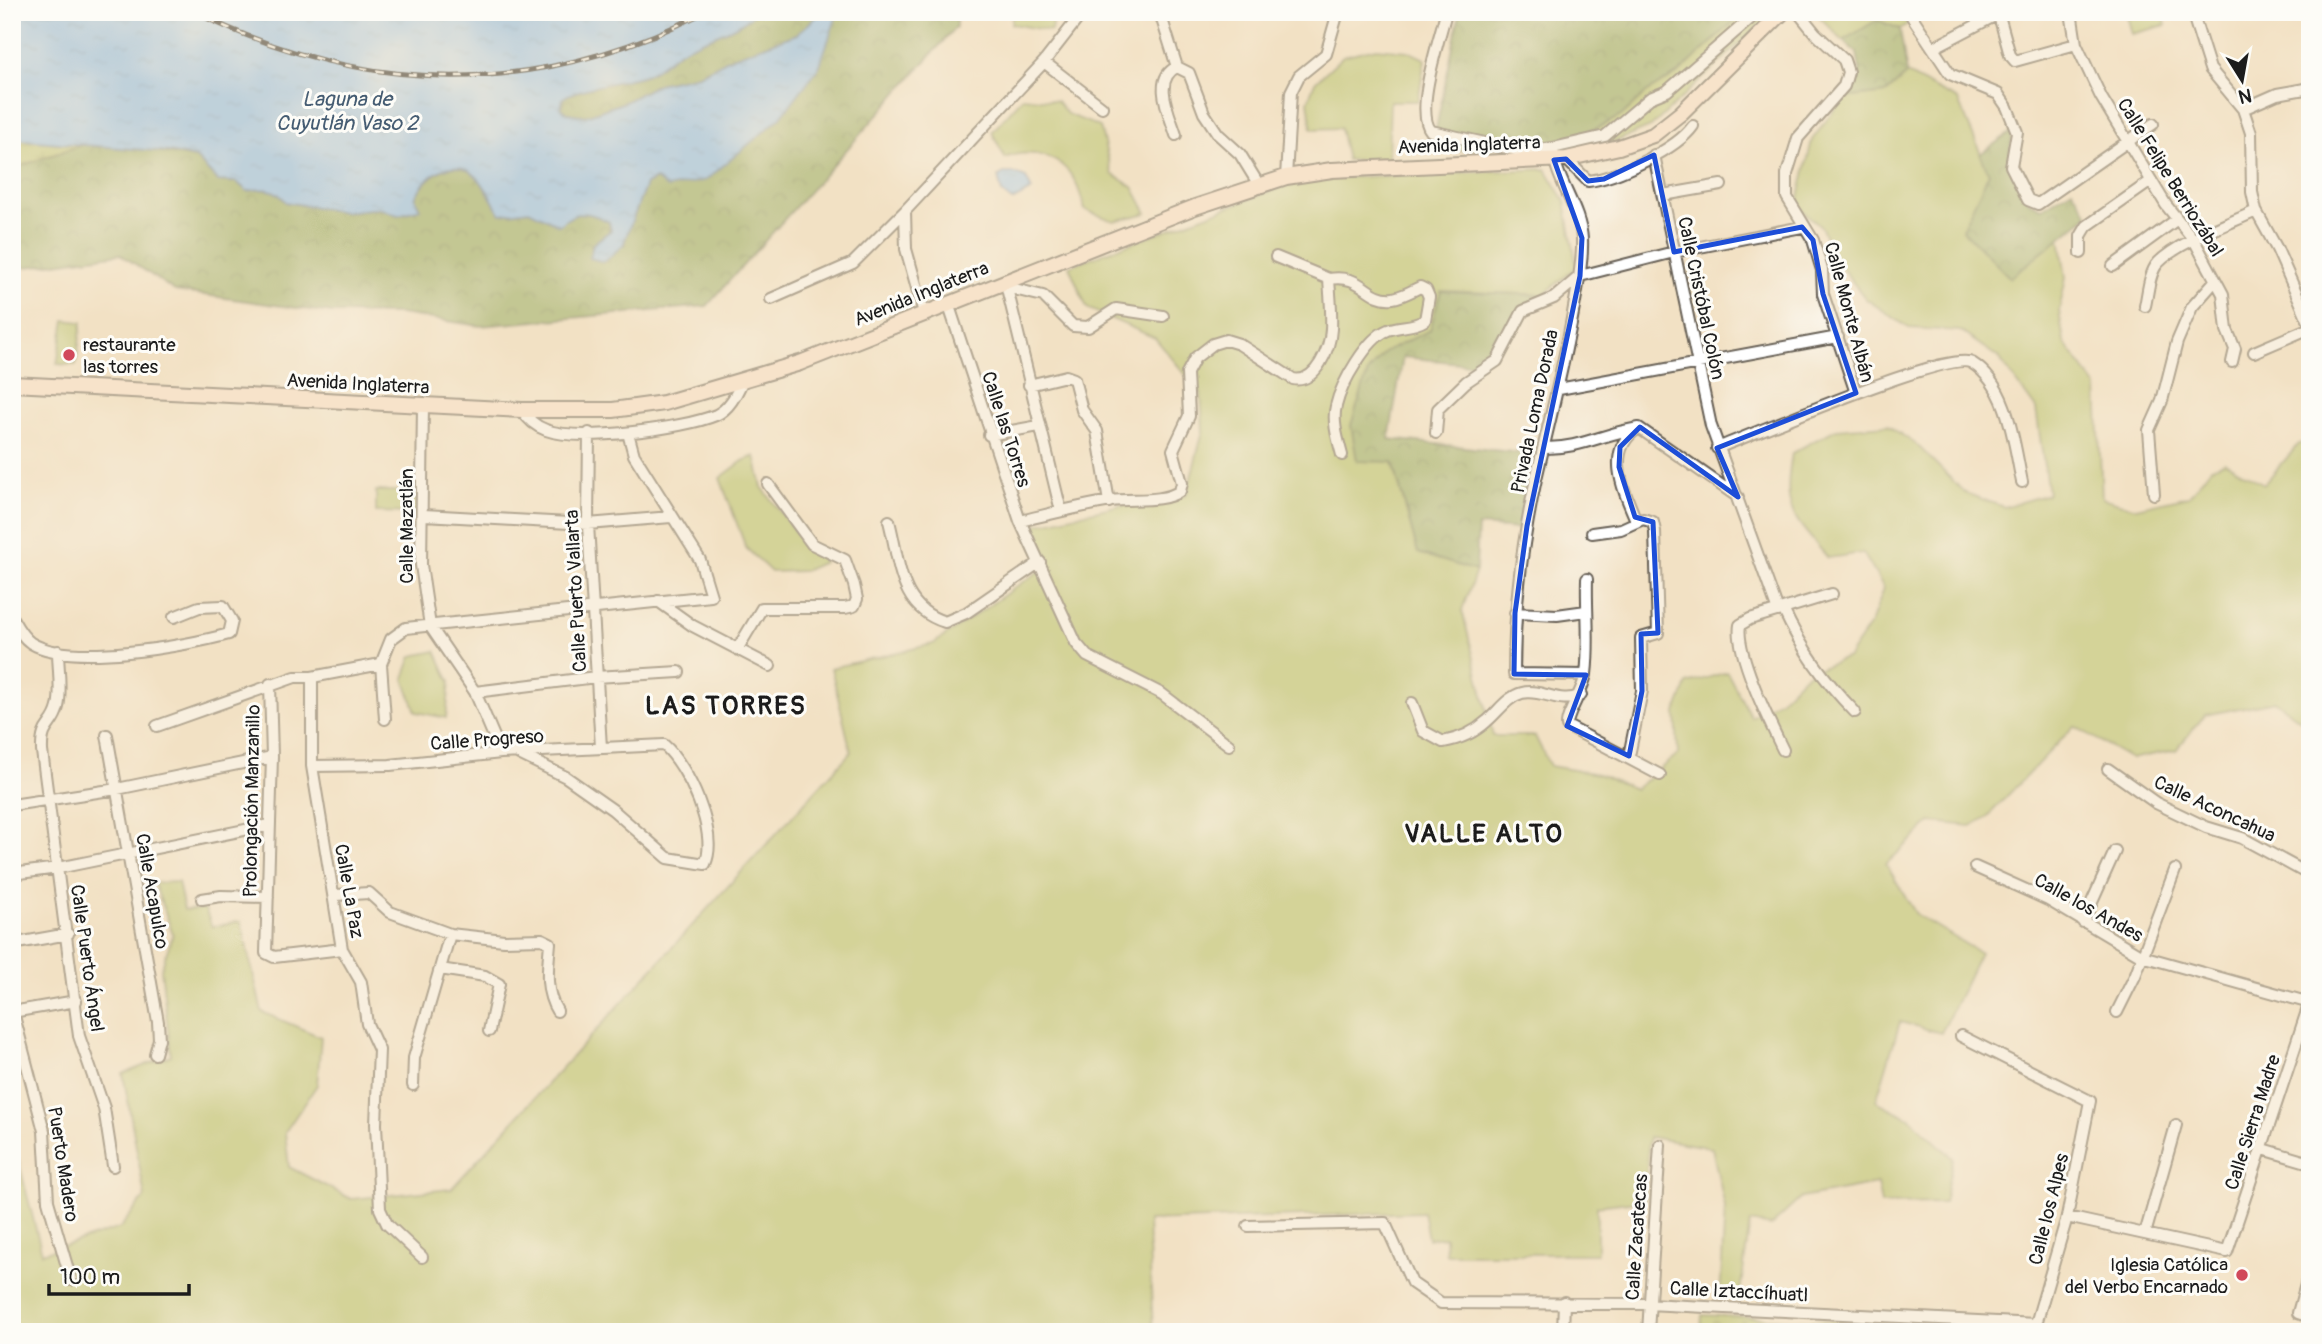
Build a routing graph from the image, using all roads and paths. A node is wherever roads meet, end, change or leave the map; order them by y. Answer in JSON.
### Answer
{"nodes":[{"id":1,"x":1083,"y":12,"type":"edge"},
{"id":2,"x":1338,"y":12,"type":"edge"},
{"id":3,"x":1446,"y":12,"type":"edge"},
{"id":4,"x":1758,"y":12,"type":"edge"},
{"id":5,"x":1783,"y":12,"type":"edge"},
{"id":6,"x":1798,"y":12,"type":"edge"},
{"id":7,"x":1909,"y":12,"type":"edge"},
{"id":8,"x":2071,"y":12,"type":"edge"},
{"id":9,"x":2192,"y":12,"type":"edge"},
{"id":10,"x":1160,"y":13,"type":"edge"},
{"id":11,"x":1998,"y":13,"type":"edge"},
{"id":12,"x":2076,"y":44,"type":"junction"},
{"id":13,"x":1933,"y":48,"type":"junction"},
{"id":14,"x":1044,"y":62,"type":"junction"},
{"id":15,"x":1177,"y":68,"type":"junction"},
{"id":16,"x":2310,"y":88,"type":"edge"},
{"id":17,"x":1102,"y":107,"type":"dead end"},
{"id":18,"x":2243,"y":109,"type":"junction"},
{"id":19,"x":2153,"y":124,"type":"dead end"},
{"id":20,"x":1693,"y":126,"type":"dead end"},
{"id":21,"x":1176,"y":135,"type":"dead end"},
{"id":22,"x":2126,"y":142,"type":"junction"},
{"id":23,"x":1654,"y":155,"type":"junction"},
{"id":24,"x":1558,"y":156,"type":"junction"},
{"id":25,"x":1286,"y":177,"type":"junction"},
{"id":26,"x":2151,"y":181,"type":"junction"},
{"id":27,"x":1259,"y":185,"type":"junction"},
{"id":28,"x":1721,"y":185,"type":"dead end"},
{"id":29,"x":1663,"y":195,"type":"junction"},
{"id":30,"x":905,"y":211,"type":"junction"},
{"id":31,"x":2256,"y":211,"type":"junction"},
{"id":32,"x":2176,"y":220,"type":"junction"},
{"id":33,"x":1802,"y":227,"type":"junction"},
{"id":34,"x":2194,"y":240,"type":"junction"},
{"id":35,"x":1674,"y":253,"type":"junction"},
{"id":36,"x":2081,"y":253,"type":"dead end"},
{"id":37,"x":1276,"y":257,"type":"dead end"},
{"id":38,"x":2113,"y":266,"type":"dead end"},
{"id":39,"x":1580,"y":276,"type":"junction"},
{"id":40,"x":1329,"y":279,"type":"junction"},
{"id":41,"x":2215,"y":281,"type":"junction"},
{"id":42,"x":1006,"y":283,"type":"junction"},
{"id":43,"x":771,"y":299,"type":"dead end"},
{"id":44,"x":948,"y":303,"type":"junction"},
{"id":45,"x":2145,"y":306,"type":"dead end"},
{"id":46,"x":924,"y":313,"type":"junction"},
{"id":47,"x":1163,"y":316,"type":"dead end"},
{"id":48,"x":2310,"y":326,"type":"edge"},
{"id":49,"x":1838,"y":337,"type":"junction"},
{"id":50,"x":2254,"y":352,"type":"dead end"},
{"id":51,"x":1698,"y":362,"type":"junction"},
{"id":52,"x":2232,"y":362,"type":"dead end"},
{"id":53,"x":742,"y":382,"type":"junction"},
{"id":54,"x":12,"y":384,"type":"edge"},
{"id":55,"x":1028,"y":385,"type":"junction"},
{"id":56,"x":1559,"y":389,"type":"junction"},
{"id":57,"x":1856,"y":393,"type":"junction"},
{"id":58,"x":423,"y":405,"type":"junction"},
{"id":59,"x":522,"y":410,"type":"junction"},
{"id":60,"x":1039,"y":426,"type":"junction"},
{"id":61,"x":1639,"y":428,"type":"junction"},
{"id":62,"x":589,"y":433,"type":"junction"},
{"id":63,"x":628,"y":433,"type":"junction"},
{"id":64,"x":1436,"y":433,"type":"dead end"},
{"id":65,"x":989,"y":435,"type":"junction"},
{"id":66,"x":1544,"y":448,"type":"junction"},
{"id":67,"x":1717,"y":448,"type":"junction"},
{"id":68,"x":1342,"y":454,"type":"dead end"},
{"id":69,"x":2022,"y":482,"type":"dead end"},
{"id":70,"x":768,"y":484,"type":"dead end"},
{"id":71,"x":2154,"y":494,"type":"dead end"},
{"id":72,"x":1738,"y":497,"type":"junction"},
{"id":73,"x":1109,"y":502,"type":"junction"},
{"id":74,"x":1061,"y":511,"type":"junction"},
{"id":75,"x":424,"y":515,"type":"junction"},
{"id":76,"x":671,"y":517,"type":"junction"},
{"id":77,"x":1636,"y":520,"type":"junction"},
{"id":78,"x":889,"y":521,"type":"dead end"},
{"id":79,"x":1020,"y":521,"type":"junction"},
{"id":80,"x":588,"y":524,"type":"junction"},
{"id":81,"x":1592,"y":533,"type":"dead end"},
{"id":82,"x":1040,"y":562,"type":"junction"},
{"id":83,"x":1587,"y":579,"type":"dead end"},
{"id":84,"x":1832,"y":594,"type":"dead end"},
{"id":85,"x":658,"y":600,"type":"junction"},
{"id":86,"x":591,"y":610,"type":"junction"},
{"id":87,"x":1781,"y":610,"type":"junction"},
{"id":88,"x":1587,"y":611,"type":"junction"},
{"id":89,"x":1514,"y":613,"type":"junction"},
{"id":90,"x":174,"y":617,"type":"dead end"},
{"id":91,"x":12,"y":618,"type":"edge"},
{"id":92,"x":430,"y":626,"type":"junction"},
{"id":93,"x":738,"y":648,"type":"junction"},
{"id":94,"x":58,"y":651,"type":"junction"},
{"id":95,"x":382,"y":664,"type":"junction"},
{"id":96,"x":770,"y":666,"type":"dead end"},
{"id":97,"x":679,"y":672,"type":"dead end"},
{"id":98,"x":1586,"y":675,"type":"junction"},
{"id":99,"x":312,"y":677,"type":"junction"},
{"id":100,"x":596,"y":677,"type":"junction"},
{"id":101,"x":270,"y":684,"type":"junction"},
{"id":102,"x":475,"y":692,"type":"junction"},
{"id":103,"x":1581,"y":695,"type":"junction"},
{"id":104,"x":1412,"y":702,"type":"dead end"},
{"id":105,"x":1855,"y":712,"type":"dead end"},
{"id":106,"x":385,"y":719,"type":"dead end"},
{"id":107,"x":157,"y":726,"type":"dead end"},
{"id":108,"x":107,"y":735,"type":"dead end"},
{"id":109,"x":1229,"y":745,"type":"dead end"},
{"id":110,"x":601,"y":748,"type":"junction"},
{"id":111,"x":1783,"y":750,"type":"dead end"},
{"id":112,"x":501,"y":753,"type":"junction"},
{"id":113,"x":519,"y":754,"type":"junction"},
{"id":114,"x":1629,"y":756,"type":"junction"},
{"id":115,"x":272,"y":757,"type":"junction"},
{"id":116,"x":312,"y":766,"type":"junction"},
{"id":117,"x":2108,"y":769,"type":"dead end"},
{"id":118,"x":1660,"y":775,"type":"dead end"},
{"id":119,"x":117,"y":789,"type":"junction"},
{"id":120,"x":47,"y":801,"type":"junction"},
{"id":121,"x":12,"y":805,"type":"edge"},
{"id":122,"x":269,"y":825,"type":"junction"},
{"id":123,"x":2115,"y":851,"type":"dead end"},
{"id":124,"x":128,"y":854,"type":"junction"},
{"id":125,"x":1975,"y":867,"type":"dead end"},
{"id":126,"x":58,"y":868,"type":"junction"},
{"id":127,"x":2175,"y":870,"type":"dead end"},
{"id":128,"x":12,"y":874,"type":"edge"},
{"id":129,"x":2310,"y":875,"type":"edge"},
{"id":130,"x":336,"y":895,"type":"junction"},
{"id":131,"x":268,"y":897,"type":"junction"},
{"id":132,"x":202,"y":899,"type":"dead end"},
{"id":133,"x":2083,"y":922,"type":"junction"},
{"id":134,"x":68,"y":934,"type":"junction"},
{"id":135,"x":450,"y":934,"type":"junction"},
{"id":136,"x":12,"y":943,"type":"edge"},
{"id":137,"x":342,"y":949,"type":"junction"},
{"id":138,"x":2142,"y":956,"type":"junction"},
{"id":139,"x":440,"y":970,"type":"junction"},
{"id":140,"x":76,"y":1001,"type":"junction"},
{"id":141,"x":2310,"y":1003,"type":"edge"},
{"id":142,"x":13,"y":1012,"type":"edge"},
{"id":143,"x":557,"y":1012,"type":"dead end"},
{"id":144,"x":2118,"y":1012,"type":"dead end"},
{"id":145,"x":489,"y":1031,"type":"dead end"},
{"id":146,"x":1961,"y":1035,"type":"dead end"},
{"id":147,"x":155,"y":1054,"type":"dead end"},
{"id":148,"x":413,"y":1085,"type":"dead end"},
{"id":149,"x":2176,"y":1125,"type":"dead end"},
{"id":150,"x":1660,"y":1145,"type":"dead end"},
{"id":151,"x":2263,"y":1149,"type":"junction"},
{"id":152,"x":2310,"y":1163,"type":"edge"},
{"id":153,"x":113,"y":1166,"type":"dead end"},
{"id":154,"x":2067,"y":1217,"type":"junction"},
{"id":155,"x":1248,"y":1226,"type":"dead end"},
{"id":156,"x":2145,"y":1234,"type":"junction"},
{"id":157,"x":422,"y":1257,"type":"dead end"},
{"id":158,"x":2310,"y":1270,"type":"edge"},
{"id":159,"x":71,"y":1280,"type":"dead end"},
{"id":160,"x":1564,"y":1302,"type":"junction"},
{"id":161,"x":1648,"y":1304,"type":"junction"},
{"id":162,"x":2310,"y":1317,"type":"edge"},
{"id":163,"x":2036,"y":1324,"type":"joint"},
{"id":164,"x":1563,"y":1332,"type":"edge"},
{"id":165,"x":1648,"y":1332,"type":"edge"}],
"edges":[{"from":1,"to":14,"type":"street"},
{"from":2,"to":25,"type":"street"},
{"from":3,"to":24,"type":"street"},
{"from":4,"to":24,"type":"street"},
{"from":5,"to":24,"type":"main road","name":"Avenida Inglaterra"},
{"from":6,"to":33,"type":"street","name":"Calle Monte Albán"},
{"from":7,"to":13,"type":"street"},
{"from":8,"to":12,"type":"street","name":"Calle Felipe Berriozábal"},
{"from":9,"to":18,"type":"street"},
{"from":10,"to":15,"type":"street"},
{"from":11,"to":12,"type":"street"},
{"from":11,"to":13,"type":"street"},
{"from":12,"to":22,"type":"street","name":"Calle Felipe Berriozábal"},
{"from":13,"to":22,"type":"street"},
{"from":14,"to":17,"type":"street"},
{"from":14,"to":30,"type":"street"},
{"from":15,"to":21,"type":"street"},
{"from":15,"to":27,"type":"street"},
{"from":16,"to":18,"type":"street"},
{"from":18,"to":31,"type":"street"},
{"from":19,"to":22,"type":"street"},
{"from":20,"to":23,"type":"street"},
{"from":22,"to":26,"type":"street","name":"Calle Felipe Berriozábal"},
{"from":23,"to":24,"type":"street"},
{"from":23,"to":29,"type":"street","name":"Calle Cristóbal Colón"},
{"from":24,"to":25,"type":"main road","name":"Avenida Inglaterra"},
{"from":24,"to":39,"type":"street","name":"Privada Loma Dorada"},
{"from":25,"to":27,"type":"main road","name":"Avenida Inglaterra"},
{"from":26,"to":32,"type":"street","name":"Calle Felipe Berriozábal"},
{"from":26,"to":36,"type":"street"},
{"from":27,"to":42,"type":"main road","name":"Avenida Inglaterra"},
{"from":28,"to":29,"type":"street"},
{"from":29,"to":35,"type":"street","name":"Calle Cristóbal Colón"},
{"from":30,"to":43,"type":"street"},
{"from":30,"to":46,"type":"street"},
{"from":31,"to":34,"type":"street"},
{"from":31,"to":48,"type":"street"},
{"from":32,"to":34,"type":"street","name":"Calle Felipe Berriozábal"},
{"from":32,"to":38,"type":"street"},
{"from":33,"to":35,"type":"street"},
{"from":33,"to":49,"type":"street","name":"Calle Monte Albán"},
{"from":34,"to":41,"type":"street","name":"Calle Felipe Berriozábal"},
{"from":34,"to":45,"type":"street"},
{"from":35,"to":39,"type":"street"},
{"from":35,"to":51,"type":"street","name":"Calle Cristóbal Colón"},
{"from":37,"to":40,"type":"street"},
{"from":39,"to":56,"type":"street","name":"Privada Loma Dorada"},
{"from":39,"to":64,"type":"street"},
{"from":40,"to":68,"type":"street"},
{"from":40,"to":73,"type":"street"},
{"from":41,"to":52,"type":"street","name":"Calle Felipe Berriozábal"},
{"from":41,"to":71,"type":"street"},
{"from":42,"to":44,"type":"main road","name":"Avenida Inglaterra"},
{"from":42,"to":47,"type":"street"},
{"from":42,"to":55,"type":"street"},
{"from":44,"to":46,"type":"main road","name":"Avenida Inglaterra"},
{"from":44,"to":65,"type":"street","name":"Calle las Torres"},
{"from":46,"to":53,"type":"main road","name":"Avenida Inglaterra"},
{"from":48,"to":50,"type":"street"},
{"from":49,"to":51,"type":"street"},
{"from":49,"to":57,"type":"street","name":"Calle Monte Albán"},
{"from":51,"to":56,"type":"street"},
{"from":51,"to":67,"type":"street","name":"Calle Cristóbal Colón"},
{"from":53,"to":59,"type":"main road","name":"Avenida Inglaterra"},
{"from":53,"to":63,"type":"street"},
{"from":54,"to":58,"type":"main road","name":"Avenida Inglaterra"},
{"from":55,"to":60,"type":"street"},
{"from":55,"to":73,"type":"street"},
{"from":56,"to":66,"type":"street","name":"Privada Loma Dorada"},
{"from":57,"to":67,"type":"street","name":"Calle Monte Albán"},
{"from":57,"to":69,"type":"street"},
{"from":58,"to":59,"type":"main road","name":"Avenida Inglaterra"},
{"from":58,"to":75,"type":"street","name":"Calle Mazatlán"},
{"from":59,"to":62,"type":"street"},
{"from":60,"to":65,"type":"street"},
{"from":60,"to":74,"type":"street"},
{"from":61,"to":66,"type":"street"},
{"from":61,"to":72,"type":"street"},
{"from":61,"to":77,"type":"street"},
{"from":62,"to":63,"type":"street"},
{"from":62,"to":80,"type":"street","name":"Calle Puerto Vallarta"},
{"from":63,"to":76,"type":"street"},
{"from":65,"to":79,"type":"street","name":"Calle las Torres"},
{"from":66,"to":89,"type":"street","name":"Privada Loma Dorada"},
{"from":67,"to":72,"type":"street","name":"Calle Cristóbal Colón"},
{"from":70,"to":93,"type":"street"},
{"from":72,"to":87,"type":"street","name":"Calle Cristóbal Colón"},
{"from":73,"to":74,"type":"street"},
{"from":74,"to":79,"type":"street"},
{"from":75,"to":80,"type":"street"},
{"from":75,"to":92,"type":"street","name":"Calle Mazatlán"},
{"from":76,"to":80,"type":"street"},
{"from":76,"to":85,"type":"street"},
{"from":77,"to":81,"type":"street"},
{"from":77,"to":114,"type":"street"},
{"from":78,"to":82,"type":"street"},
{"from":79,"to":82,"type":"street","name":"Calle las Torres"},
{"from":80,"to":86,"type":"street","name":"Calle Puerto Vallarta"},
{"from":82,"to":109,"type":"street","name":"Calle las Torres"},
{"from":83,"to":88,"type":"street"},
{"from":84,"to":87,"type":"street"},
{"from":85,"to":86,"type":"street"},
{"from":85,"to":93,"type":"street"},
{"from":86,"to":92,"type":"street"},
{"from":86,"to":100,"type":"street","name":"Calle Puerto Vallarta"},
{"from":87,"to":105,"type":"street","name":"Calle Cristóbal Colón"},
{"from":87,"to":111,"type":"street"},
{"from":88,"to":89,"type":"street"},
{"from":88,"to":98,"type":"street"},
{"from":89,"to":98,"type":"street","name":"Privada Loma Dorada"},
{"from":90,"to":94,"type":"street"},
{"from":91,"to":94,"type":"street"},
{"from":92,"to":95,"type":"street"},
{"from":92,"to":102,"type":"street","name":"Calle Mazatlán"},
{"from":93,"to":96,"type":"street"},
{"from":94,"to":120,"type":"street","name":"Calle Puerto Ángel"},
{"from":95,"to":99,"type":"street","name":"Prolongación Manzanillo"},
{"from":95,"to":106,"type":"street"},
{"from":97,"to":100,"type":"street"},
{"from":98,"to":103,"type":"street"},
{"from":99,"to":101,"type":"street","name":"Prolongación Manzanillo"},
{"from":99,"to":116,"type":"street","name":"Calle La Paz"},
{"from":100,"to":102,"type":"street"},
{"from":100,"to":110,"type":"street","name":"Calle Puerto Vallarta"},
{"from":101,"to":107,"type":"street"},
{"from":101,"to":115,"type":"street","name":"Prolongación Manzanillo"},
{"from":102,"to":112,"type":"street","name":"Calle Mazatlán"},
{"from":103,"to":104,"type":"street"},
{"from":103,"to":114,"type":"street"},
{"from":108,"to":119,"type":"street","name":"Calle Acapulco"},
{"from":110,"to":113,"type":"street","name":"Calle Progreso"},
{"from":110,"to":113,"type":"street","name":"Calle Progreso"},
{"from":112,"to":113,"type":"street","name":"Calle Progreso"},
{"from":112,"to":116,"type":"street","name":"Calle Progreso"},
{"from":114,"to":118,"type":"street"},
{"from":115,"to":119,"type":"street"},
{"from":115,"to":122,"type":"street","name":"Prolongación Manzanillo"},
{"from":116,"to":130,"type":"street","name":"Calle La Paz"},
{"from":117,"to":129,"type":"street","name":"Calle Aconcahua"},
{"from":119,"to":120,"type":"street"},
{"from":119,"to":124,"type":"street","name":"Calle Acapulco"},
{"from":120,"to":121,"type":"street"},
{"from":120,"to":126,"type":"street","name":"Calle Puerto Ángel"},
{"from":122,"to":124,"type":"street"},
{"from":122,"to":131,"type":"street","name":"Prolongación Manzanillo"},
{"from":123,"to":133,"type":"street"},
{"from":124,"to":126,"type":"street"},
{"from":124,"to":147,"type":"street","name":"Calle Acapulco"},
{"from":125,"to":133,"type":"street","name":"Calle los Andes"},
{"from":126,"to":128,"type":"street"},
{"from":126,"to":134,"type":"street","name":"Calle Puerto Ángel"},
{"from":127,"to":138,"type":"street"},
{"from":130,"to":135,"type":"street"},
{"from":130,"to":137,"type":"street","name":"Calle La Paz"},
{"from":131,"to":132,"type":"street"},
{"from":131,"to":137,"type":"street","name":"Prolongación Manzanillo"},
{"from":133,"to":138,"type":"street","name":"Calle los Andes"},
{"from":134,"to":136,"type":"street"},
{"from":134,"to":140,"type":"street","name":"Calle Puerto Ángel"},
{"from":135,"to":139,"type":"street"},
{"from":135,"to":143,"type":"street"},
{"from":137,"to":157,"type":"street","name":"Calle La Paz"},
{"from":138,"to":141,"type":"street","name":"Calle los Andes"},
{"from":138,"to":144,"type":"street"},
{"from":139,"to":145,"type":"street"},
{"from":139,"to":148,"type":"street"},
{"from":140,"to":142,"type":"street"},
{"from":140,"to":153,"type":"street","name":"Calle Puerto Ángel"},
{"from":141,"to":151,"type":"street","name":"Calle Sierra Madre"},
{"from":142,"to":159,"type":"street","name":"Puerto Madero"},
{"from":146,"to":154,"type":"street","name":"Calle los Alpes"},
{"from":149,"to":156,"type":"street"},
{"from":150,"to":161,"type":"street","name":"Calle Zacatecas"},
{"from":151,"to":152,"type":"street"},
{"from":151,"to":156,"type":"street","name":"Calle Sierra Madre"},
{"from":154,"to":156,"type":"street"},
{"from":154,"to":163,"type":"street","name":"Calle los Alpes"},
{"from":155,"to":160,"type":"street","name":"Calle Iztaccíhuatl"},
{"from":158,"to":162,"type":"street"},
{"from":160,"to":161,"type":"street","name":"Calle Iztaccíhuatl"},
{"from":160,"to":164,"type":"street"},
{"from":161,"to":163,"type":"street","name":"Calle Iztaccíhuatl"},
{"from":161,"to":165,"type":"street","name":"Calle Zacatecas"}]}
